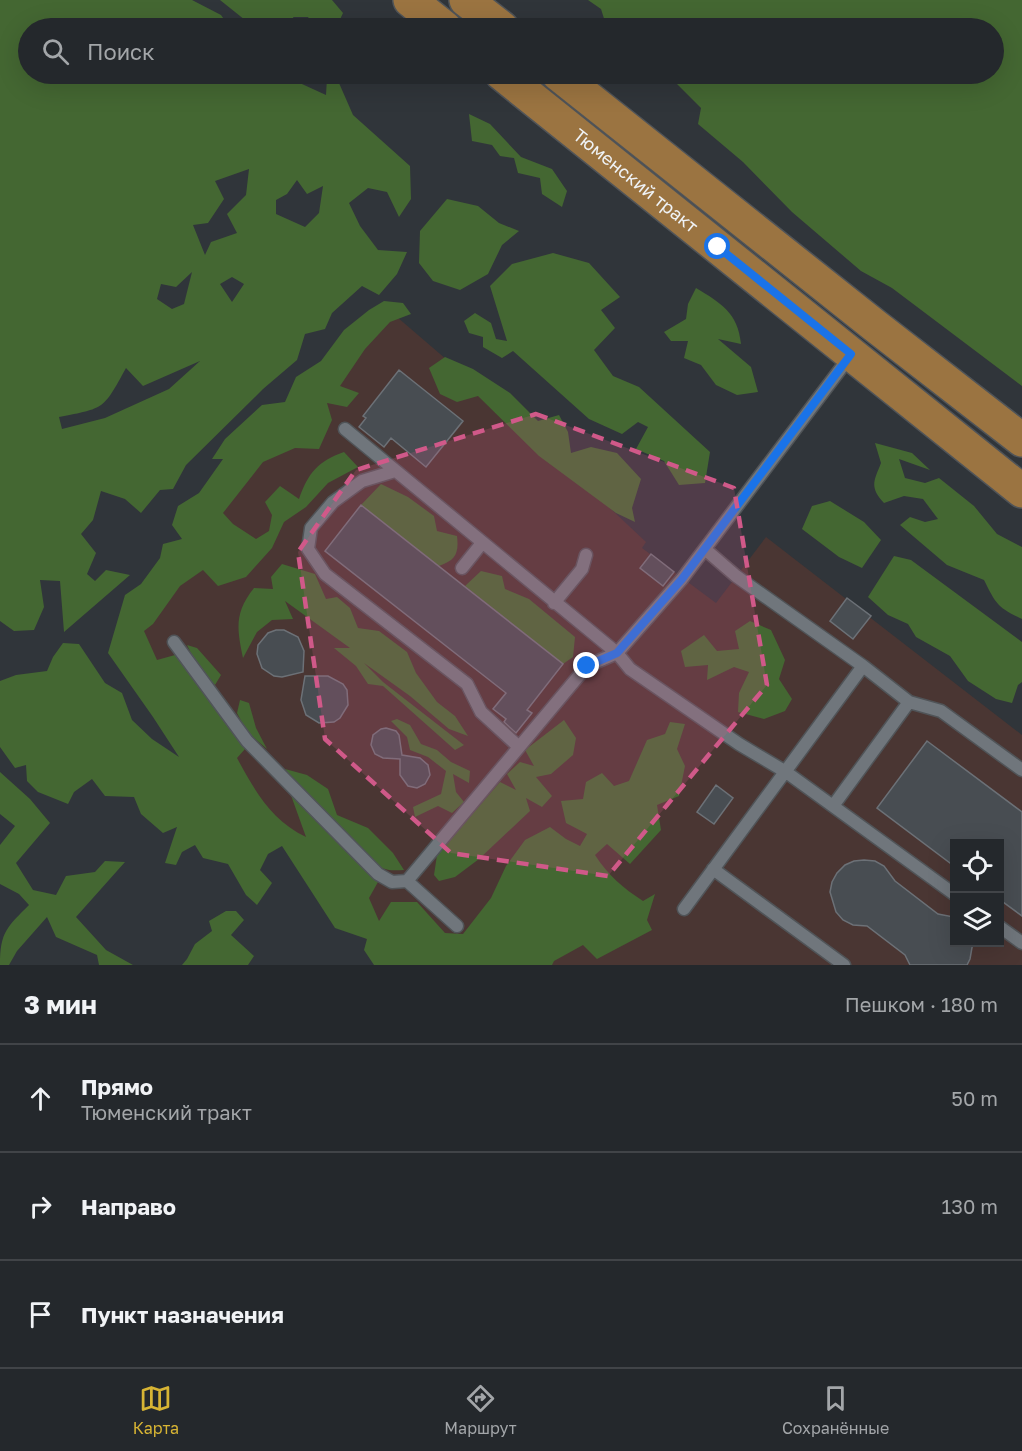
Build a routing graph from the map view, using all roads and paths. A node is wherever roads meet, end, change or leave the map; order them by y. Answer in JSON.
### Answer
{"nodes":[{"id":1,"x":410,"y":0,"type":"edge"},
{"id":2,"x":466,"y":0,"type":"edge"},
{"id":3,"x":433,"y":18,"type":"edge"},
{"id":4,"x":489,"y":18,"type":"edge"},
{"id":5,"x":514,"y":84,"type":"edge"},
{"id":6,"x":571,"y":84,"type":"edge"},
{"id":7,"x":851,"y":354,"type":"junction"},
{"id":8,"x":345,"y":429,"type":"dead end"},
{"id":9,"x":1022,"y":440,"type":"edge"},
{"id":10,"x":395,"y":471,"type":"junction"},
{"id":11,"x":1022,"y":491,"type":"edge"},
{"id":12,"x":482,"y":543,"type":"junction"},
{"id":13,"x":706,"y":550,"type":"junction"},
{"id":14,"x":586,"y":555,"type":"dead end"},
{"id":15,"x":462,"y":568,"type":"dead end"},
{"id":16,"x":554,"y":603,"type":"junction"},
{"id":17,"x":174,"y":642,"type":"dead end"},
{"id":18,"x":617,"y":653,"type":"junction"},
{"id":19,"x":863,"y":666,"type":"junction"},
{"id":20,"x":909,"y":702,"type":"junction"},
{"id":21,"x":519,"y":747,"type":"junction"},
{"id":22,"x":1022,"y":770,"type":"edge"},
{"id":23,"x":786,"y":772,"type":"junction"},
{"id":24,"x":833,"y":806,"type":"junction"},
{"id":25,"x":713,"y":869,"type":"junction"},
{"id":26,"x":407,"y":881,"type":"junction"},
{"id":27,"x":953,"y":893,"type":"edge"},
{"id":28,"x":684,"y":909,"type":"dead end"},
{"id":29,"x":457,"y":926,"type":"dead end"},
{"id":30,"x":1004,"y":930,"type":"edge"},
{"id":31,"x":1022,"y":943,"type":"edge"},
{"id":32,"x":844,"y":965,"type":"edge"}],
"edges":[{"from":1,"to":3,"type":"main road"},
{"from":2,"to":4,"type":"main road"},
{"from":5,"to":7,"type":"main road","name":"Тюменский тракт"},
{"from":6,"to":9,"type":"main road","name":"Тюменский тракт"},
{"from":7,"to":11,"type":"main road","name":"Тюменский тракт"},
{"from":7,"to":13,"type":"lane"},
{"from":8,"to":10,"type":"lane"},
{"from":10,"to":12,"type":"lane"},
{"from":10,"to":21,"type":"lane"},
{"from":12,"to":15,"type":"lane"},
{"from":12,"to":16,"type":"lane"},
{"from":13,"to":18,"type":"lane"},
{"from":13,"to":19,"type":"lane"},
{"from":14,"to":16,"type":"lane"},
{"from":16,"to":18,"type":"lane"},
{"from":17,"to":26,"type":"lane"},
{"from":18,"to":21,"type":"lane"},
{"from":18,"to":23,"type":"lane"},
{"from":19,"to":20,"type":"lane"},
{"from":19,"to":23,"type":"lane"},
{"from":20,"to":22,"type":"lane"},
{"from":20,"to":24,"type":"lane"},
{"from":21,"to":26,"type":"lane"},
{"from":23,"to":24,"type":"lane"},
{"from":23,"to":25,"type":"lane"},
{"from":24,"to":27,"type":"lane"},
{"from":25,"to":28,"type":"lane"},
{"from":25,"to":32,"type":"lane"},
{"from":26,"to":29,"type":"lane"},
{"from":30,"to":31,"type":"lane"}]}
